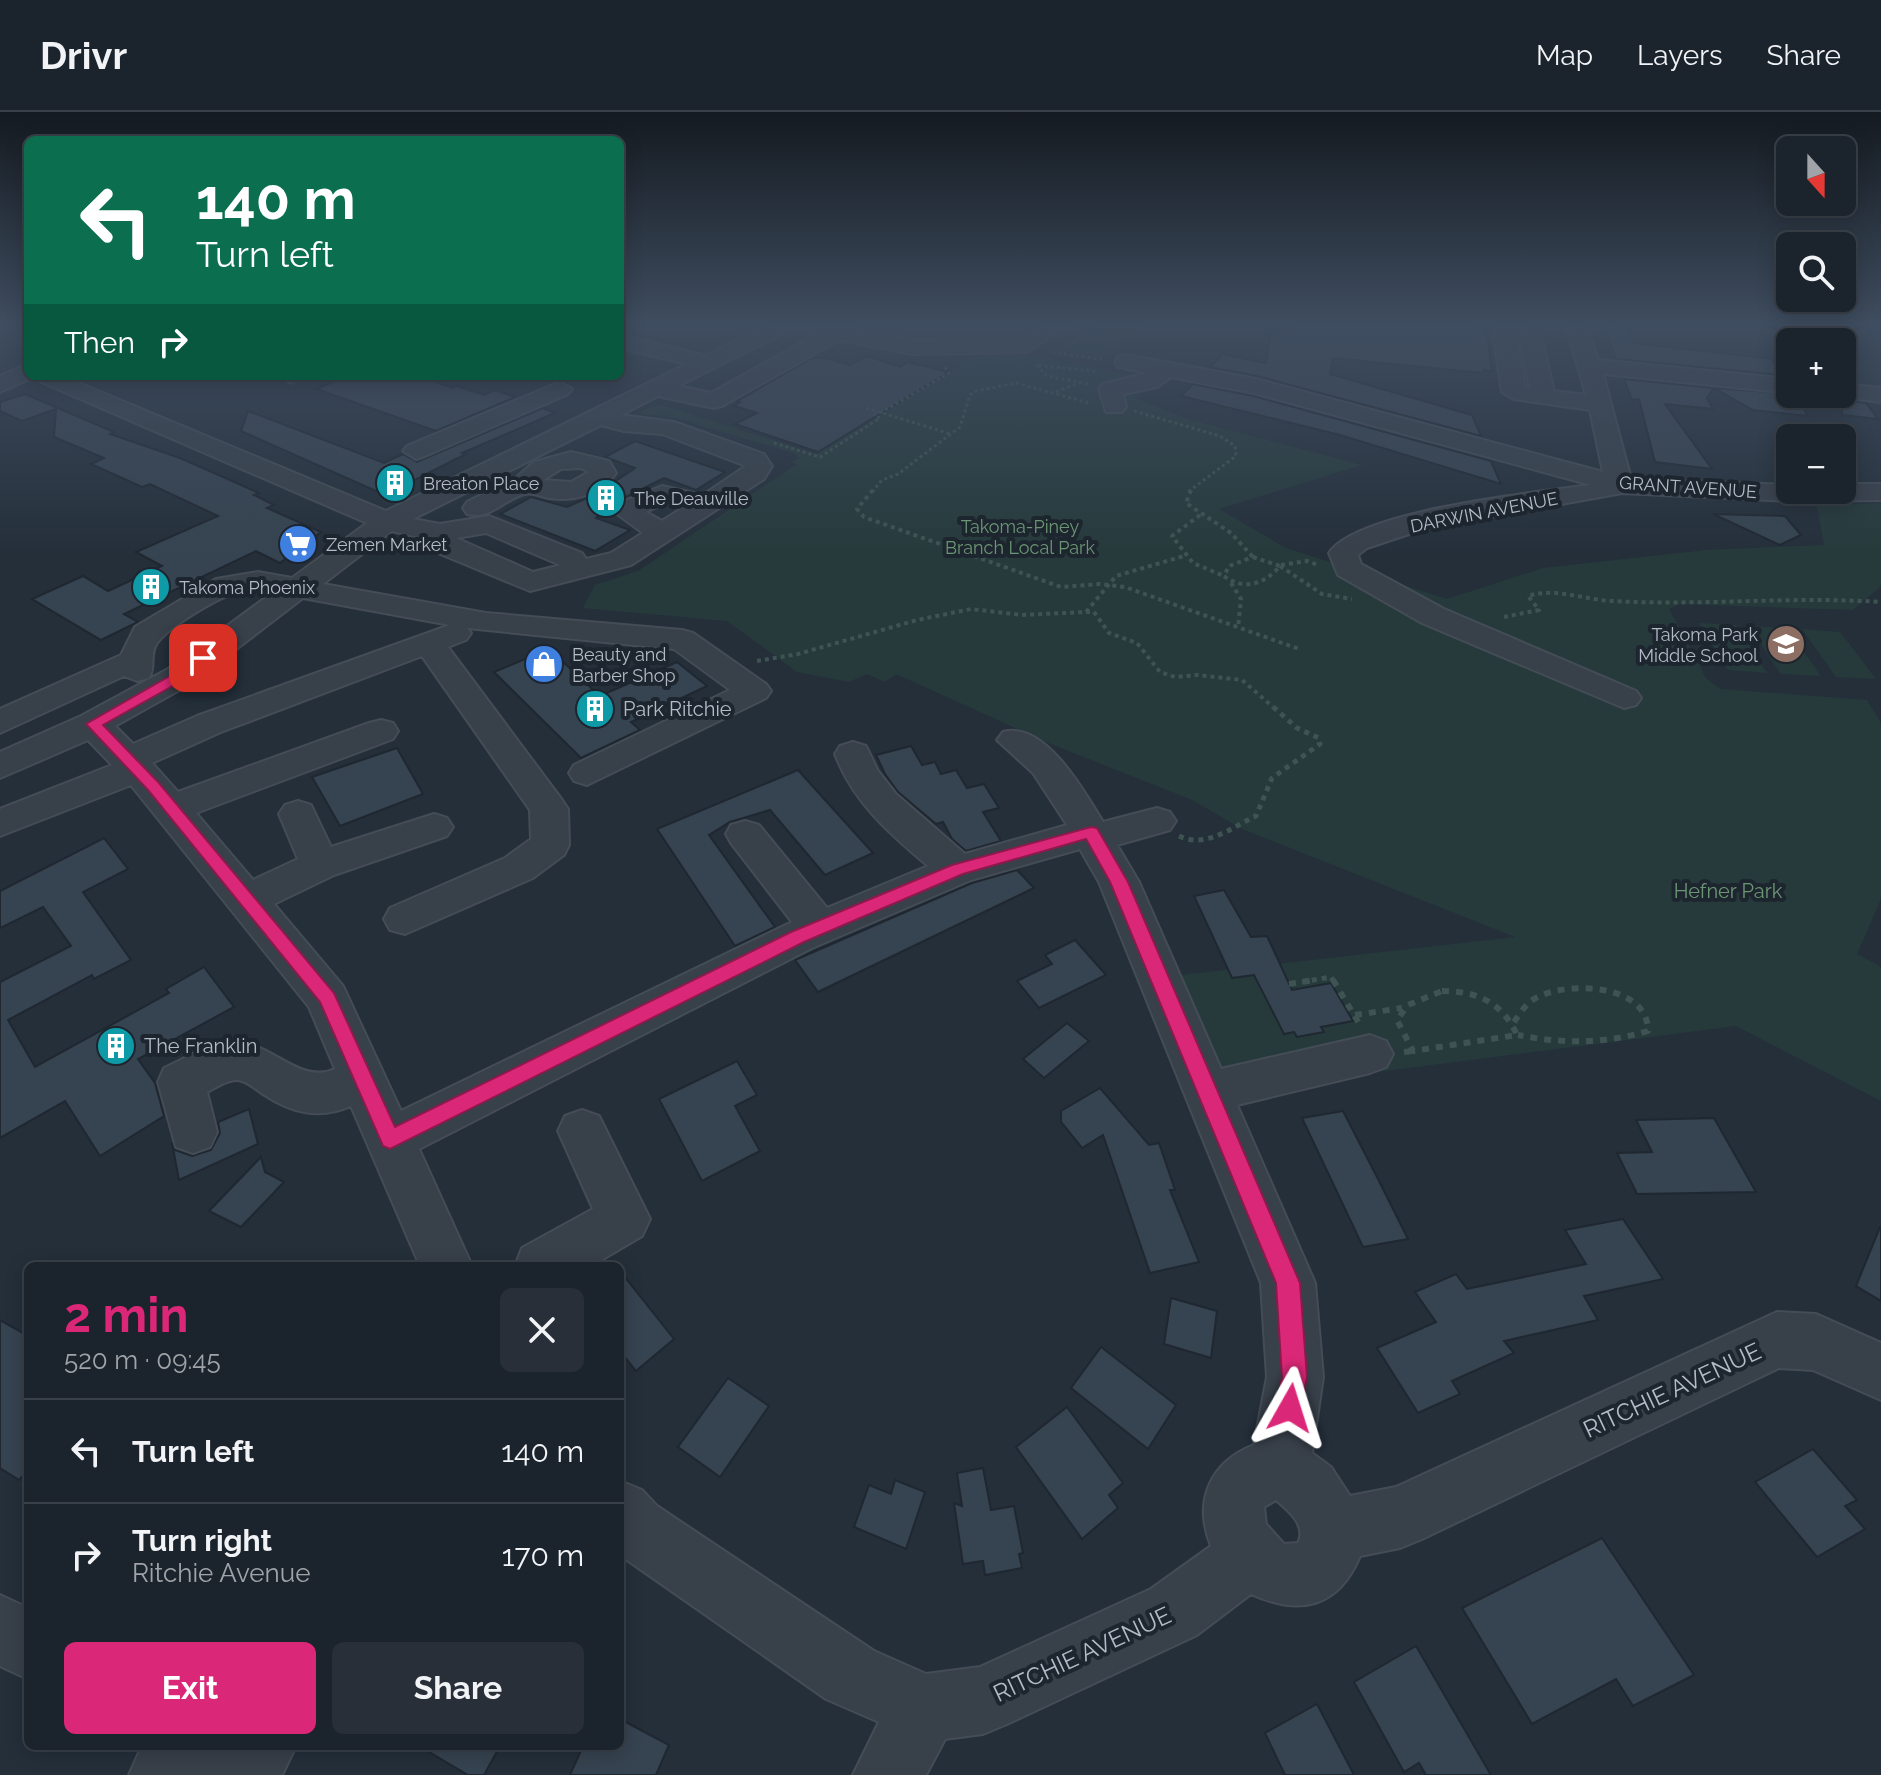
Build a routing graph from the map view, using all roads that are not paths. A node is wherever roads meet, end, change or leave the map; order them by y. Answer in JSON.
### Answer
{"nodes":[{"id":1,"x":98,"y":400,"type":"edge"},
{"id":2,"x":584,"y":400,"type":"edge"},
{"id":3,"x":602,"y":400,"type":"edge"},
{"id":4,"x":707,"y":400,"type":"edge"},
{"id":5,"x":717,"y":400,"type":"edge"},
{"id":6,"x":1307,"y":400,"type":"edge"},
{"id":7,"x":1565,"y":400,"type":"edge"},
{"id":8,"x":1599,"y":400,"type":"edge"},
{"id":9,"x":714,"y":401,"type":"junction"},
{"id":10,"x":590,"y":402,"type":"junction"},
{"id":11,"x":1600,"y":404,"type":"junction"},
{"id":12,"x":746,"y":416,"type":"dead end"},
{"id":13,"x":447,"y":438,"type":"junction"},
{"id":14,"x":416,"y":451,"type":"dead end"},
{"id":15,"x":507,"y":463,"type":"junction"},
{"id":16,"x":525,"y":483,"type":"dead end"},
{"id":17,"x":1619,"y":485,"type":"junction"},
{"id":18,"x":1881,"y":492,"type":"edge"},
{"id":19,"x":708,"y":504,"type":"junction"},
{"id":20,"x":386,"y":522,"type":"junction"},
{"id":21,"x":664,"y":531,"type":"junction"},
{"id":22,"x":439,"y":532,"type":"junction"},
{"id":23,"x":296,"y":587,"type":"junction"},
{"id":24,"x":486,"y":622,"type":"junction"},
{"id":25,"x":428,"y":643,"type":"junction"},
{"id":26,"x":129,"y":668,"type":"junction"},
{"id":27,"x":169,"y":682,"type":"junction"},
{"id":28,"x":1624,"y":698,"type":"dead end"},
{"id":29,"x":0,"y":722,"type":"edge"},
{"id":30,"x":93,"y":724,"type":"junction"},
{"id":31,"x":381,"y":731,"type":"dead end"},
{"id":32,"x":1015,"y":740,"type":"dead end"},
{"id":33,"x":853,"y":754,"type":"dead end"},
{"id":34,"x":132,"y":764,"type":"junction"},
{"id":35,"x":0,"y":766,"type":"edge"},
{"id":36,"x":587,"y":773,"type":"dead end"},
{"id":37,"x":171,"y":808,"type":"junction"},
{"id":38,"x":298,"y":814,"type":"dead end"},
{"id":39,"x":1157,"y":821,"type":"road end"},
{"id":40,"x":0,"y":823,"type":"edge"},
{"id":41,"x":434,"y":827,"type":"dead end"},
{"id":42,"x":745,"y":834,"type":"dead end"},
{"id":43,"x":1092,"y":835,"type":"junction"},
{"id":44,"x":320,"y":865,"type":"junction"},
{"id":45,"x":958,"y":870,"type":"junction"},
{"id":46,"x":247,"y":900,"type":"junction"},
{"id":47,"x":405,"y":919,"type":"dead end"},
{"id":48,"x":820,"y":928,"type":"junction"},
{"id":49,"x":1379,"y":1040,"type":"road end"},
{"id":50,"x":363,"y":1078,"type":"junction"},
{"id":51,"x":1208,"y":1093,"type":"junction"},
{"id":52,"x":582,"y":1131,"type":"dead end"},
{"id":53,"x":193,"y":1132,"type":"dead end"},
{"id":54,"x":390,"y":1140,"type":"junction"},
{"id":55,"x":444,"y":1262,"type":"edge"},
{"id":56,"x":548,"y":1262,"type":"edge"},
{"id":57,"x":1881,"y":1372,"type":"edge"},
{"id":58,"x":1280,"y":1469,"type":"junction"},
{"id":59,"x":624,"y":1516,"type":"edge"},
{"id":60,"x":1332,"y":1530,"type":"junction"},
{"id":61,"x":1250,"y":1556,"type":"junction"},
{"id":62,"x":0,"y":1628,"type":"edge"},
{"id":63,"x":24,"y":1643,"type":"edge"},
{"id":64,"x":925,"y":1708,"type":"junction"},
{"id":65,"x":183,"y":1750,"type":"edge"},
{"id":66,"x":193,"y":1750,"type":"edge"},
{"id":67,"x":258,"y":1750,"type":"edge"},
{"id":68,"x":164,"y":1775,"type":"edge"},
{"id":69,"x":238,"y":1775,"type":"edge"},
{"id":70,"x":888,"y":1775,"type":"edge"}],
"edges":[{"from":1,"to":20,"type":"street"},
{"from":2,"to":10,"type":"street"},
{"from":3,"to":10,"type":"street"},
{"from":4,"to":9,"type":"street"},
{"from":5,"to":9,"type":"street"},
{"from":6,"to":17,"type":"street","name":"GRANT AVENUE"},
{"from":7,"to":11,"type":"street"},
{"from":8,"to":11,"type":"street"},
{"from":9,"to":12,"type":"street"},
{"from":10,"to":13,"type":"street"},
{"from":10,"to":15,"type":"street"},
{"from":10,"to":19,"type":"street"},
{"from":11,"to":17,"type":"street"},
{"from":13,"to":14,"type":"street"},
{"from":13,"to":15,"type":"street"},
{"from":15,"to":20,"type":"street"},
{"from":16,"to":22,"type":"street"},
{"from":17,"to":18,"type":"street","name":"GRANT AVENUE"},
{"from":17,"to":28,"type":"street","name":"DARWIN AVENUE"},
{"from":19,"to":21,"type":"street"},
{"from":19,"to":21,"type":"street"},
{"from":20,"to":22,"type":"street"},
{"from":20,"to":23,"type":"street"},
{"from":21,"to":22,"type":"street"},
{"from":23,"to":24,"type":"street"},
{"from":23,"to":26,"type":"street"},
{"from":23,"to":27,"type":"street"},
{"from":24,"to":25,"type":"street"},
{"from":24,"to":36,"type":"street"},
{"from":25,"to":34,"type":"street"},
{"from":25,"to":47,"type":"street"},
{"from":26,"to":27,"type":"street"},
{"from":26,"to":29,"type":"street"},
{"from":27,"to":30,"type":"street"},
{"from":30,"to":34,"type":"street"},
{"from":30,"to":35,"type":"street"},
{"from":31,"to":37,"type":"street"},
{"from":32,"to":43,"type":"street"},
{"from":33,"to":45,"type":"street"},
{"from":34,"to":37,"type":"street"},
{"from":34,"to":40,"type":"street"},
{"from":37,"to":46,"type":"street"},
{"from":38,"to":44,"type":"street"},
{"from":39,"to":43,"type":"street"},
{"from":41,"to":44,"type":"street"},
{"from":42,"to":48,"type":"street"},
{"from":43,"to":45,"type":"street"},
{"from":43,"to":51,"type":"street"},
{"from":44,"to":46,"type":"street"},
{"from":45,"to":48,"type":"street"},
{"from":46,"to":50,"type":"street"},
{"from":48,"to":54,"type":"street"},
{"from":49,"to":51,"type":"street"},
{"from":50,"to":53,"type":"street"},
{"from":50,"to":54,"type":"street"},
{"from":51,"to":58,"type":"street"},
{"from":52,"to":56,"type":"street"},
{"from":54,"to":55,"type":"street"},
{"from":57,"to":60,"type":"street","name":"RITCHIE AVENUE"},
{"from":58,"to":60,"type":"street"},
{"from":58,"to":61,"type":"street"},
{"from":59,"to":64,"type":"street"},
{"from":60,"to":61,"type":"street"},
{"from":61,"to":64,"type":"street","name":"RITCHIE AVENUE"},
{"from":62,"to":63,"type":"street"},
{"from":64,"to":70,"type":"street"},
{"from":65,"to":68,"type":"street"},
{"from":66,"to":69,"type":"street"},
{"from":67,"to":69,"type":"street"}]}
